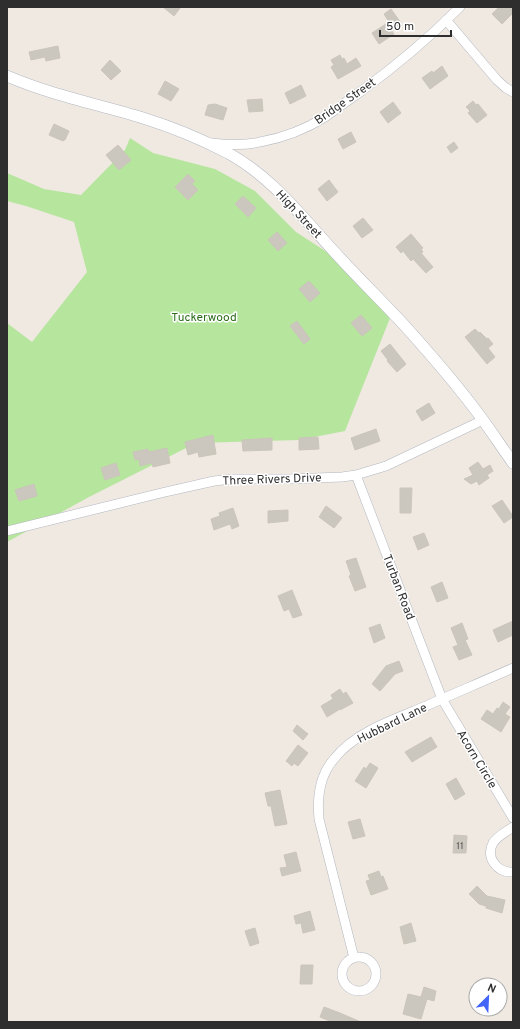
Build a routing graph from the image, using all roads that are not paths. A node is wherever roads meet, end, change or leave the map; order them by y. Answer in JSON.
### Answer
{"nodes":[{"id":1,"x":460,"y":7,"type":"edge"},
{"id":2,"x":446,"y":20,"type":"junction"},
{"id":3,"x":7,"y":76,"type":"edge"},
{"id":4,"x":513,"y":92,"type":"edge"},
{"id":5,"x":208,"y":143,"type":"junction"},
{"id":6,"x":483,"y":420,"type":"junction"},
{"id":7,"x":513,"y":463,"type":"edge"},
{"id":8,"x":356,"y":475,"type":"junction"},
{"id":9,"x":7,"y":531,"type":"edge"},
{"id":10,"x":513,"y":668,"type":"edge"},
{"id":11,"x":442,"y":699,"type":"junction"},
{"id":12,"x":513,"y":818,"type":"edge"},
{"id":13,"x":513,"y":827,"type":"edge"},
{"id":14,"x":513,"y":872,"type":"edge"},
{"id":15,"x":354,"y":958,"type":"dead end"}],
"edges":[{"from":1,"to":2,"type":"street","name":"Bridge Street"},
{"from":2,"to":4,"type":"street"},
{"from":2,"to":5,"type":"street","name":"Bridge Street"},
{"from":3,"to":5,"type":"street","name":"High Street"},
{"from":5,"to":6,"type":"street","name":"High Street"},
{"from":6,"to":7,"type":"street","name":"High Street"},
{"from":6,"to":8,"type":"street","name":"Three Rivers Drive"},
{"from":8,"to":9,"type":"street","name":"Three Rivers Drive"},
{"from":8,"to":11,"type":"street","name":"Turban Road"},
{"from":10,"to":11,"type":"street","name":"Hubbard Lane"},
{"from":11,"to":12,"type":"street","name":"Acorn Circle"},
{"from":11,"to":15,"type":"street","name":"Hubbard Lane"},
{"from":13,"to":14,"type":"street"}]}
